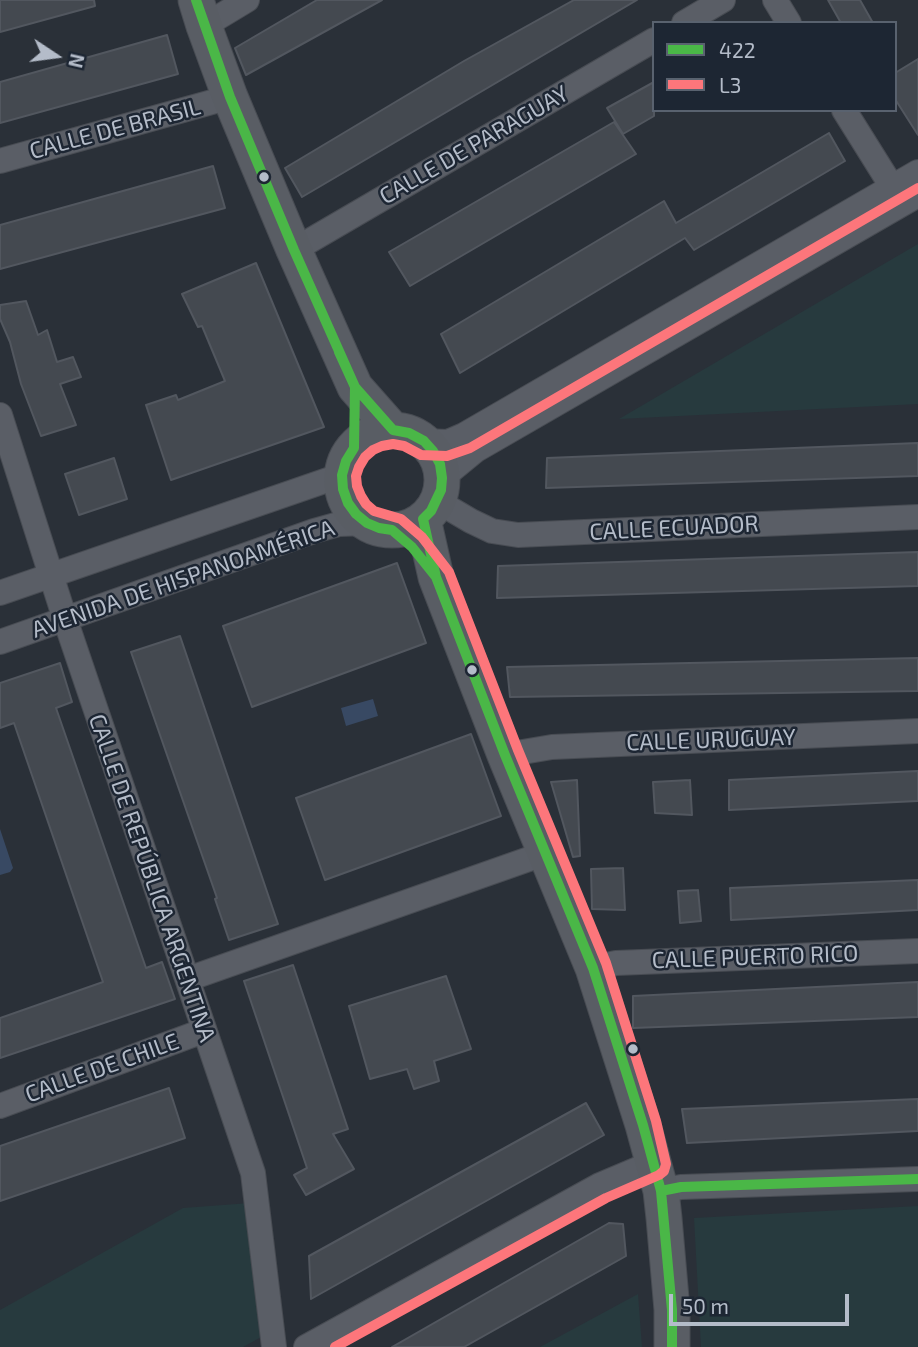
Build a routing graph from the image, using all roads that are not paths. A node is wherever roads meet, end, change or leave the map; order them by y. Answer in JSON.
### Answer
{"nodes":[{"id":1,"x":247,"y":0,"type":"edge"},
{"id":2,"x":723,"y":0,"type":"edge"},
{"id":3,"x":775,"y":0,"type":"edge"},
{"id":4,"x":200,"y":13,"type":"edge"},
{"id":5,"x":687,"y":21,"type":"edge"},
{"id":6,"x":788,"y":21,"type":"edge"},
{"id":7,"x":652,"y":41,"type":"edge"},
{"id":8,"x":230,"y":97,"type":"junction"},
{"id":9,"x":845,"y":112,"type":"edge"},
{"id":10,"x":0,"y":160,"type":"edge"},
{"id":11,"x":918,"y":172,"type":"edge"},
{"id":12,"x":904,"y":196,"type":"edge"},
{"id":13,"x":294,"y":250,"type":"junction"},
{"id":14,"x":355,"y":387,"type":"junction"},
{"id":15,"x":0,"y":415,"type":"edge"},
{"id":16,"x":408,"y":435,"type":"junction"},
{"id":17,"x":348,"y":462,"type":"junction"},
{"id":18,"x":412,"y":510,"type":"junction"},
{"id":19,"x":918,"y":517,"type":"edge"},
{"id":20,"x":51,"y":576,"type":"junction"},
{"id":21,"x":0,"y":593,"type":"edge"},
{"id":22,"x":65,"y":618,"type":"junction"},
{"id":23,"x":0,"y":642,"type":"edge"},
{"id":24,"x":918,"y":731,"type":"edge"},
{"id":25,"x":505,"y":755,"type":"junction"},
{"id":26,"x":546,"y":853,"type":"junction"},
{"id":27,"x":918,"y":950,"type":"edge"},
{"id":28,"x":593,"y":968,"type":"junction"},
{"id":29,"x":188,"y":979,"type":"junction"},
{"id":30,"x":204,"y":1031,"type":"junction"},
{"id":31,"x":0,"y":1105,"type":"edge"},
{"id":32,"x":657,"y":1177,"type":"junction"},
{"id":33,"x":918,"y":1179,"type":"edge"},
{"id":34,"x":274,"y":1347,"type":"edge"},
{"id":35,"x":306,"y":1347,"type":"edge"},
{"id":36,"x":672,"y":1347,"type":"edge"}],
"edges":[{"from":1,"to":4,"type":"street"},
{"from":2,"to":5,"type":"street"},
{"from":3,"to":6,"type":"street"},
{"from":4,"to":8,"type":"street"},
{"from":7,"to":13,"type":"street","name":"CALLE DE PARAGUAY"},
{"from":8,"to":10,"type":"street","name":"CALLE DE BRASIL"},
{"from":8,"to":13,"type":"street"},
{"from":9,"to":12,"type":"street"},
{"from":11,"to":12,"type":"street"},
{"from":12,"to":16,"type":"street"},
{"from":12,"to":18,"type":"street"},
{"from":13,"to":14,"type":"street"},
{"from":14,"to":16,"type":"street"},
{"from":14,"to":17,"type":"street"},
{"from":15,"to":20,"type":"street","name":"CALLE DE REPÚBLICA ARGENTINA"},
{"from":16,"to":17,"type":"street"},
{"from":16,"to":18,"type":"street"},
{"from":17,"to":18,"type":"street"},
{"from":17,"to":20,"type":"street","name":"AVENIDA DE HISPANOAMÉRICA"},
{"from":18,"to":19,"type":"street","name":"CALLE ECUADOR"},
{"from":18,"to":22,"type":"street","name":"AVENIDA DE HISPANOAMÉRICA"},
{"from":18,"to":25,"type":"street"},
{"from":20,"to":21,"type":"street","name":"AVENIDA DE HISPANOAMÉRICA"},
{"from":20,"to":22,"type":"street","name":"CALLE DE REPÚBLICA ARGENTINA"},
{"from":22,"to":23,"type":"street","name":"AVENIDA DE HISPANOAMÉRICA"},
{"from":22,"to":29,"type":"street","name":"CALLE DE REPÚBLICA ARGENTINA"},
{"from":24,"to":25,"type":"street","name":"CALLE URUGUAY"},
{"from":25,"to":26,"type":"street"},
{"from":26,"to":28,"type":"street"},
{"from":26,"to":29,"type":"street"},
{"from":27,"to":28,"type":"street","name":"CALLE PUERTO RICO"},
{"from":28,"to":32,"type":"street"},
{"from":29,"to":30,"type":"street","name":"CALLE DE REPÚBLICA ARGENTINA"},
{"from":30,"to":31,"type":"street","name":"CALLE DE CHILE"},
{"from":30,"to":34,"type":"street","name":"CALLE DE REPÚBLICA ARGENTINA"},
{"from":32,"to":33,"type":"street"},
{"from":32,"to":35,"type":"street"},
{"from":32,"to":36,"type":"street"}]}
